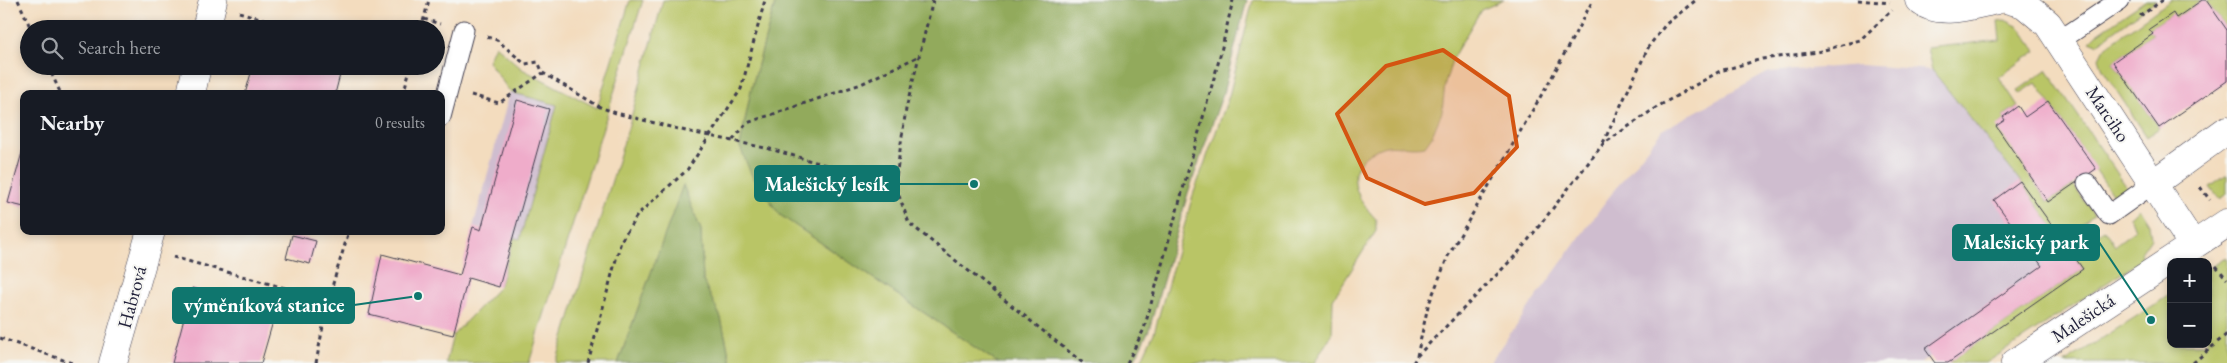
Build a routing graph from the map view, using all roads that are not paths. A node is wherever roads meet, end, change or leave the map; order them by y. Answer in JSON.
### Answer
{"nodes":[{"id":1,"x":1919,"y":0,"type":"edge"},
{"id":2,"x":1997,"y":0,"type":"edge"},
{"id":3,"x":2009,"y":0,"type":"edge"},
{"id":4,"x":2120,"y":0,"type":"edge"},
{"id":5,"x":464,"y":30,"type":"dead end"},
{"id":6,"x":2059,"y":41,"type":"junction"},
{"id":7,"x":195,"y":75,"type":"edge"},
{"id":8,"x":192,"y":90,"type":"edge"},
{"id":9,"x":445,"y":104,"type":"edge"},
{"id":10,"x":2227,"y":130,"type":"edge"},
{"id":11,"x":2087,"y":183,"type":"dead end"},
{"id":12,"x":2154,"y":183,"type":"junction"},
{"id":13,"x":2227,"y":223,"type":"edge"},
{"id":14,"x":150,"y":235,"type":"edge"},
{"id":15,"x":2193,"y":245,"type":"junction"},
{"id":16,"x":113,"y":363,"type":"edge"},
{"id":17,"x":2015,"y":363,"type":"edge"}],
"edges":[{"from":1,"to":2,"type":"street"},
{"from":3,"to":6,"type":"street","name":"Marciho"},
{"from":4,"to":6,"type":"lane"},
{"from":5,"to":9,"type":"lane"},
{"from":6,"to":12,"type":"street","name":"Marciho"},
{"from":7,"to":8,"type":"street"},
{"from":10,"to":12,"type":"street"},
{"from":11,"to":12,"type":"lane"},
{"from":12,"to":15,"type":"street","name":"Marciho"},
{"from":13,"to":15,"type":"street","name":"Malešická"},
{"from":14,"to":16,"type":"street","name":"Habrová"},
{"from":15,"to":17,"type":"street","name":"Malešická"}]}
